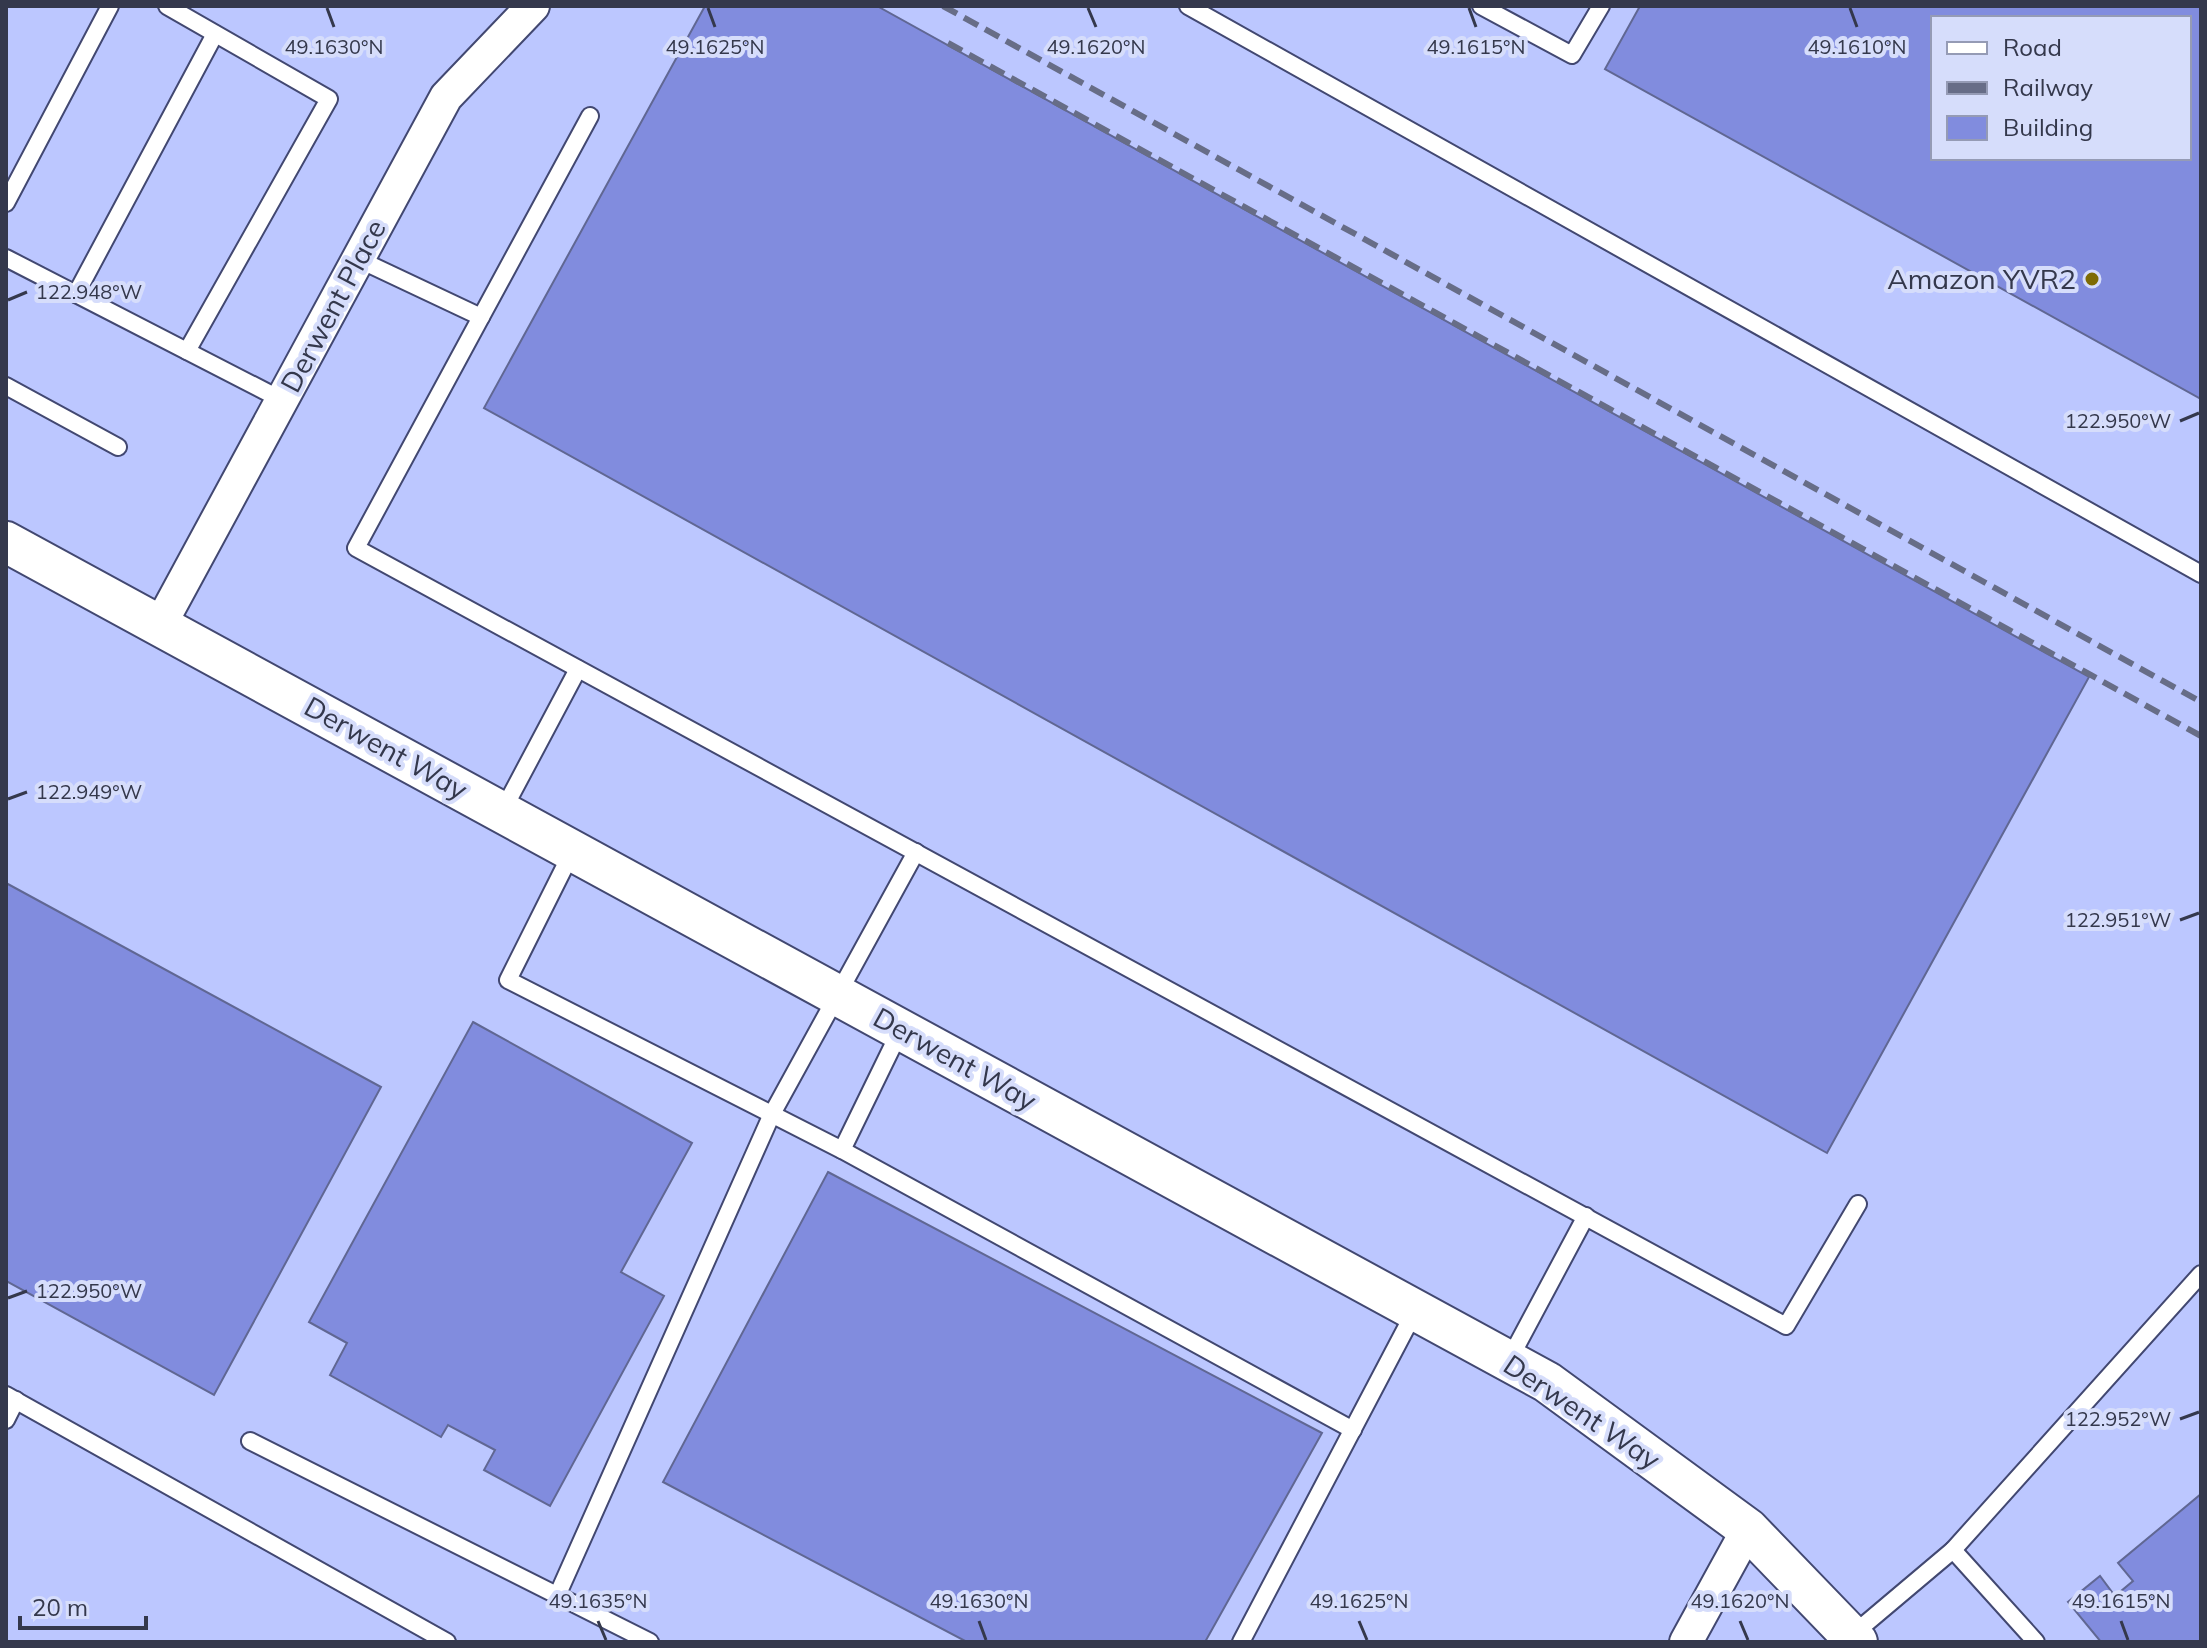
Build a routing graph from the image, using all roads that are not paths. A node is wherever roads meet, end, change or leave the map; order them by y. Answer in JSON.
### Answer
{"nodes":[{"id":1,"x":110,"y":6,"type":"edge"},
{"id":2,"x":167,"y":6,"type":"edge"},
{"id":3,"x":533,"y":6,"type":"edge"},
{"id":4,"x":1188,"y":6,"type":"edge"},
{"id":5,"x":1481,"y":6,"type":"edge"},
{"id":6,"x":1601,"y":6,"type":"edge"},
{"id":7,"x":215,"y":34,"type":"junction"},
{"id":8,"x":590,"y":116,"type":"dead end"},
{"id":9,"x":6,"y":203,"type":"edge"},
{"id":10,"x":6,"y":258,"type":"edge"},
{"id":11,"x":358,"y":259,"type":"junction"},
{"id":12,"x":76,"y":294,"type":"junction"},
{"id":13,"x":481,"y":317,"type":"junction"},
{"id":14,"x":187,"y":351,"type":"junction"},
{"id":15,"x":6,"y":386,"type":"edge"},
{"id":16,"x":282,"y":400,"type":"junction"},
{"id":17,"x":118,"y":447,"type":"dead end"},
{"id":18,"x":6,"y":542,"type":"edge"},
{"id":19,"x":2201,"y":574,"type":"edge"},
{"id":20,"x":160,"y":625,"type":"junction"},
{"id":21,"x":578,"y":669,"type":"junction"},
{"id":22,"x":502,"y":812,"type":"junction"},
{"id":23,"x":573,"y":850,"type":"junction"},
{"id":24,"x":916,"y":852,"type":"junction"},
{"id":25,"x":838,"y":995,"type":"junction"},
{"id":26,"x":901,"y":1029,"type":"junction"},
{"id":27,"x":772,"y":1114,"type":"junction"},
{"id":28,"x":842,"y":1150,"type":"junction"},
{"id":29,"x":1858,"y":1204,"type":"dead end"},
{"id":30,"x":1586,"y":1216,"type":"junction"},
{"id":31,"x":2201,"y":1274,"type":"edge"},
{"id":32,"x":1416,"y":1310,"type":"junction"},
{"id":33,"x":1508,"y":1361,"type":"junction"},
{"id":34,"x":11,"y":1398,"type":"edge"},
{"id":35,"x":6,"y":1420,"type":"edge"},
{"id":36,"x":1353,"y":1430,"type":"junction"},
{"id":37,"x":250,"y":1441,"type":"dead end"},
{"id":38,"x":1748,"y":1529,"type":"junction"},
{"id":39,"x":1953,"y":1550,"type":"junction"},
{"id":40,"x":557,"y":1596,"type":"junction"},
{"id":41,"x":1854,"y":1639,"type":"edge"},
{"id":42,"x":447,"y":1642,"type":"edge"},
{"id":43,"x":650,"y":1642,"type":"edge"},
{"id":44,"x":1241,"y":1642,"type":"edge"},
{"id":45,"x":1686,"y":1642,"type":"edge"},
{"id":46,"x":2036,"y":1642,"type":"edge"}],
"edges":[{"from":1,"to":9,"type":"lane"},
{"from":2,"to":7,"type":"lane"},
{"from":3,"to":11,"type":"street","name":"Derwent Place"},
{"from":4,"to":19,"type":"lane"},
{"from":5,"to":6,"type":"lane"},
{"from":7,"to":12,"type":"lane"},
{"from":7,"to":14,"type":"lane"},
{"from":8,"to":13,"type":"lane"},
{"from":10,"to":12,"type":"lane"},
{"from":11,"to":13,"type":"lane"},
{"from":11,"to":16,"type":"street","name":"Derwent Place"},
{"from":12,"to":14,"type":"lane"},
{"from":13,"to":21,"type":"lane"},
{"from":14,"to":16,"type":"lane"},
{"from":15,"to":17,"type":"lane"},
{"from":16,"to":20,"type":"street","name":"Derwent Place"},
{"from":18,"to":20,"type":"street","name":"Derwent Way"},
{"from":20,"to":22,"type":"street","name":"Derwent Way"},
{"from":21,"to":22,"type":"lane"},
{"from":21,"to":24,"type":"lane"},
{"from":22,"to":23,"type":"street","name":"Derwent Way"},
{"from":23,"to":25,"type":"street","name":"Derwent Way"},
{"from":23,"to":27,"type":"lane"},
{"from":24,"to":25,"type":"lane"},
{"from":24,"to":30,"type":"lane"},
{"from":25,"to":26,"type":"street","name":"Derwent Way"},
{"from":25,"to":27,"type":"lane"},
{"from":26,"to":28,"type":"lane"},
{"from":26,"to":32,"type":"street","name":"Derwent Way"},
{"from":27,"to":28,"type":"lane"},
{"from":27,"to":40,"type":"lane"},
{"from":28,"to":36,"type":"lane"},
{"from":29,"to":30,"type":"lane"},
{"from":30,"to":33,"type":"lane"},
{"from":31,"to":39,"type":"lane"},
{"from":32,"to":33,"type":"street","name":"Derwent Way"},
{"from":32,"to":36,"type":"lane"},
{"from":33,"to":38,"type":"street","name":"Derwent Way"},
{"from":34,"to":35,"type":"lane"},
{"from":34,"to":42,"type":"lane"},
{"from":36,"to":44,"type":"lane"},
{"from":37,"to":40,"type":"lane"},
{"from":38,"to":41,"type":"street","name":"Derwent Way"},
{"from":38,"to":45,"type":"street"},
{"from":39,"to":41,"type":"lane"},
{"from":39,"to":46,"type":"lane"},
{"from":40,"to":43,"type":"lane"}]}
